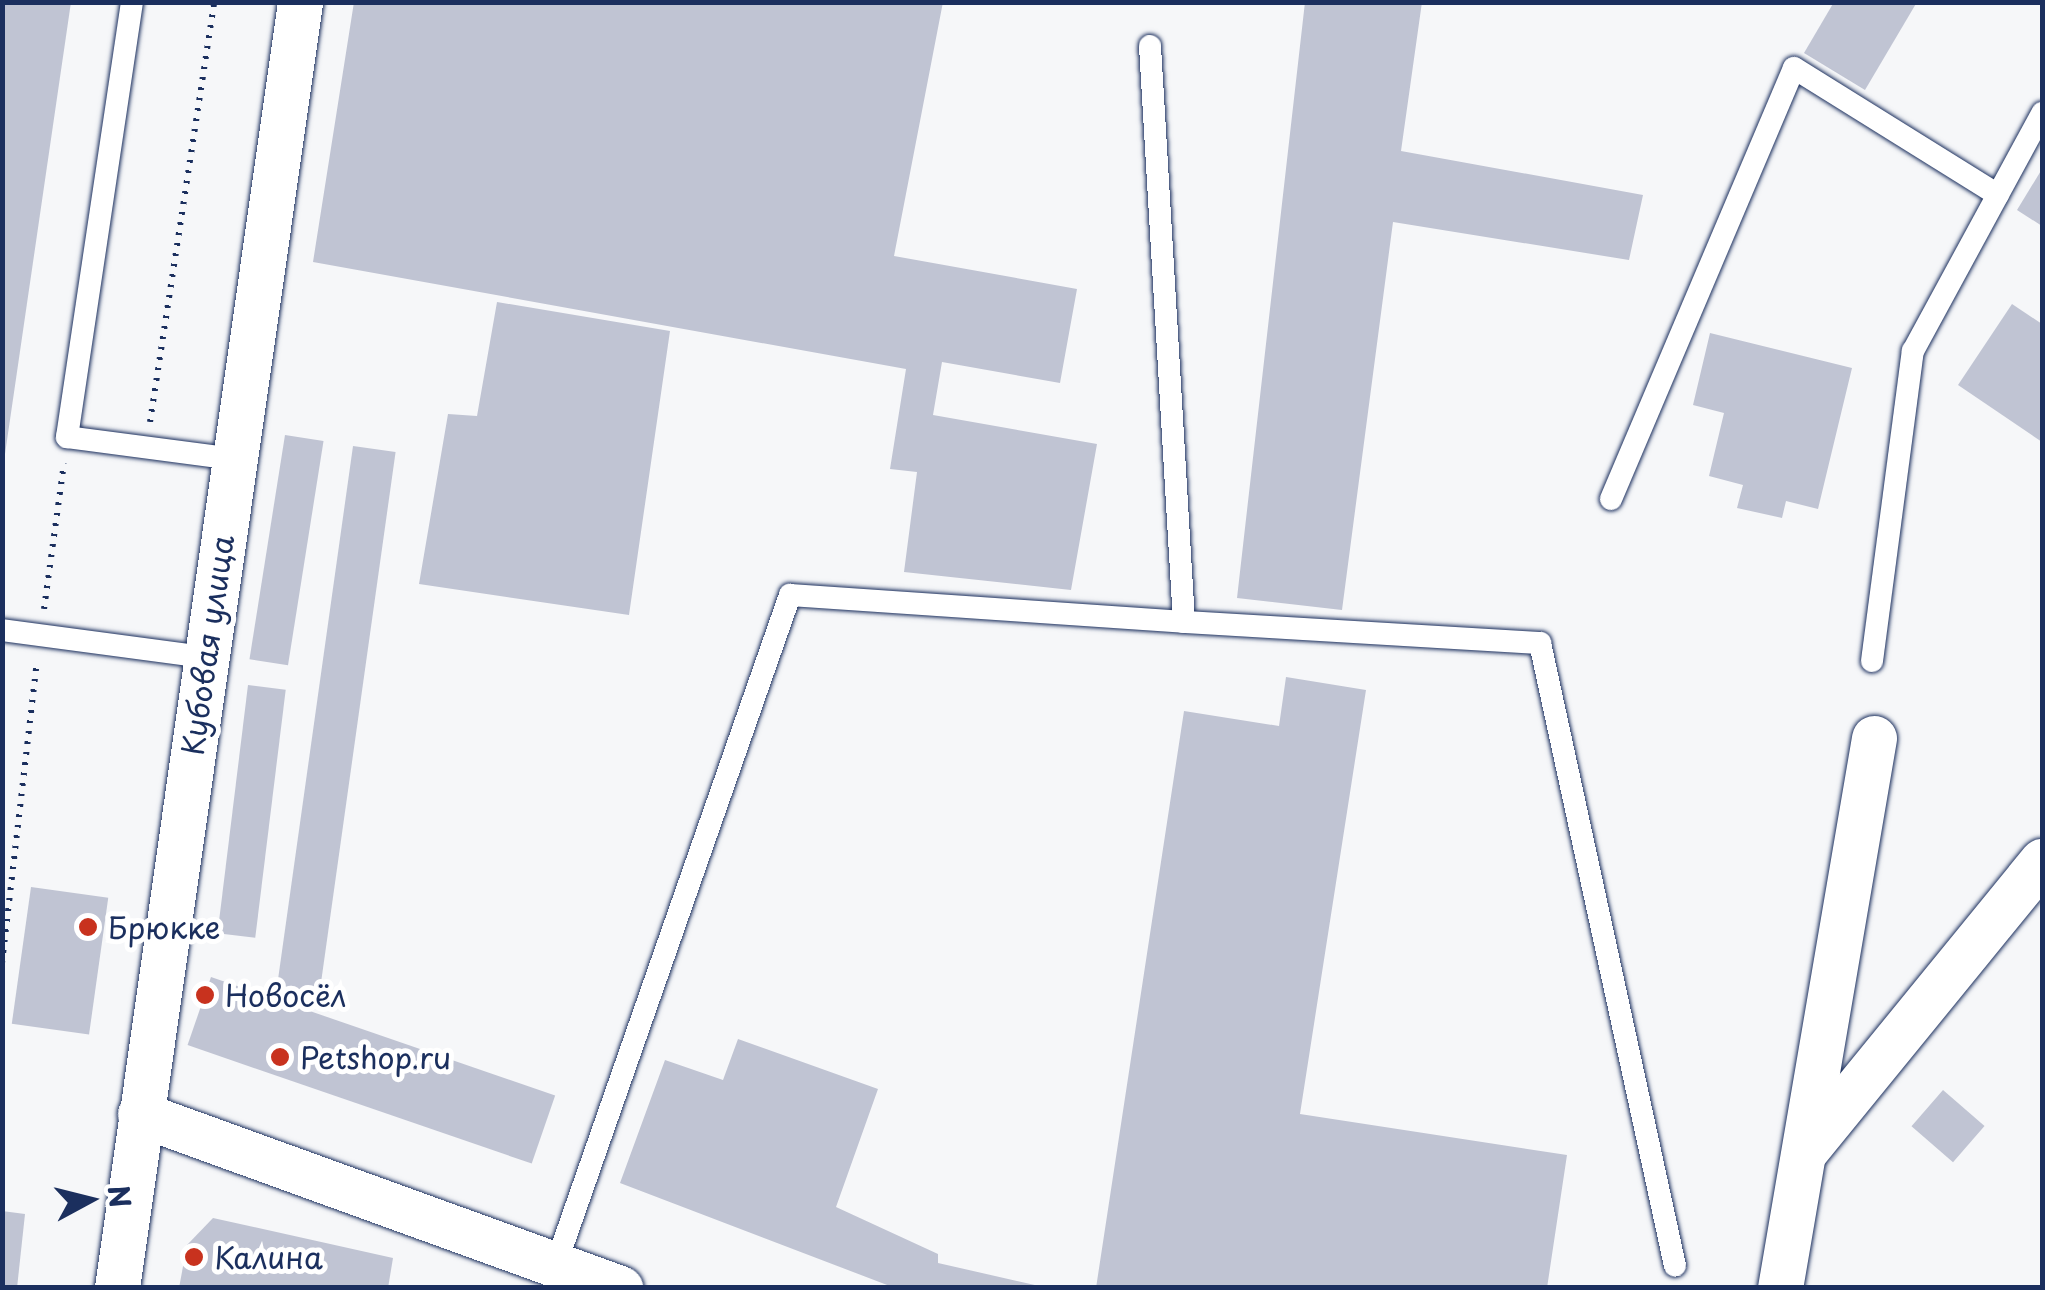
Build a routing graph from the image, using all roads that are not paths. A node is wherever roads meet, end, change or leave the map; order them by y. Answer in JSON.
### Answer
{"nodes":[{"id":1,"x":132,"y":2,"type":"edge"},
{"id":2,"x":300,"y":2,"type":"edge"},
{"id":3,"x":1150,"y":46,"type":"dead end"},
{"id":4,"x":2042,"y":112,"type":"edge"},
{"id":5,"x":1998,"y":196,"type":"junction"},
{"id":6,"x":233,"y":459,"type":"junction"},
{"id":7,"x":1611,"y":498,"type":"dead end"},
{"id":8,"x":1184,"y":622,"type":"junction"},
{"id":9,"x":2,"y":630,"type":"edge"},
{"id":10,"x":205,"y":657,"type":"junction"},
{"id":11,"x":1872,"y":661,"type":"dead end"},
{"id":12,"x":1874,"y":738,"type":"dead end"},
{"id":13,"x":2042,"y":861,"type":"edge"},
{"id":14,"x":140,"y":1114,"type":"junction"},
{"id":15,"x":1806,"y":1150,"type":"junction"},
{"id":16,"x":556,"y":1264,"type":"junction"},
{"id":17,"x":1676,"y":1266,"type":"dead end"},
{"id":18,"x":117,"y":1288,"type":"edge"},
{"id":19,"x":620,"y":1288,"type":"edge"},
{"id":20,"x":1780,"y":1288,"type":"edge"}],
"edges":[{"from":1,"to":6,"type":"lane"},
{"from":2,"to":6,"type":"street","name":"Кубовая улица"},
{"from":3,"to":8,"type":"lane"},
{"from":4,"to":5,"type":"lane"},
{"from":5,"to":7,"type":"lane"},
{"from":5,"to":11,"type":"lane"},
{"from":6,"to":10,"type":"street","name":"Кубовая улица"},
{"from":8,"to":16,"type":"lane"},
{"from":8,"to":17,"type":"lane"},
{"from":9,"to":10,"type":"lane"},
{"from":10,"to":14,"type":"street","name":"Кубовая улица"},
{"from":12,"to":15,"type":"street"},
{"from":13,"to":15,"type":"street"},
{"from":14,"to":16,"type":"street"},
{"from":14,"to":18,"type":"street","name":"Кубовая улица"},
{"from":15,"to":20,"type":"street"},
{"from":16,"to":19,"type":"street"}]}
